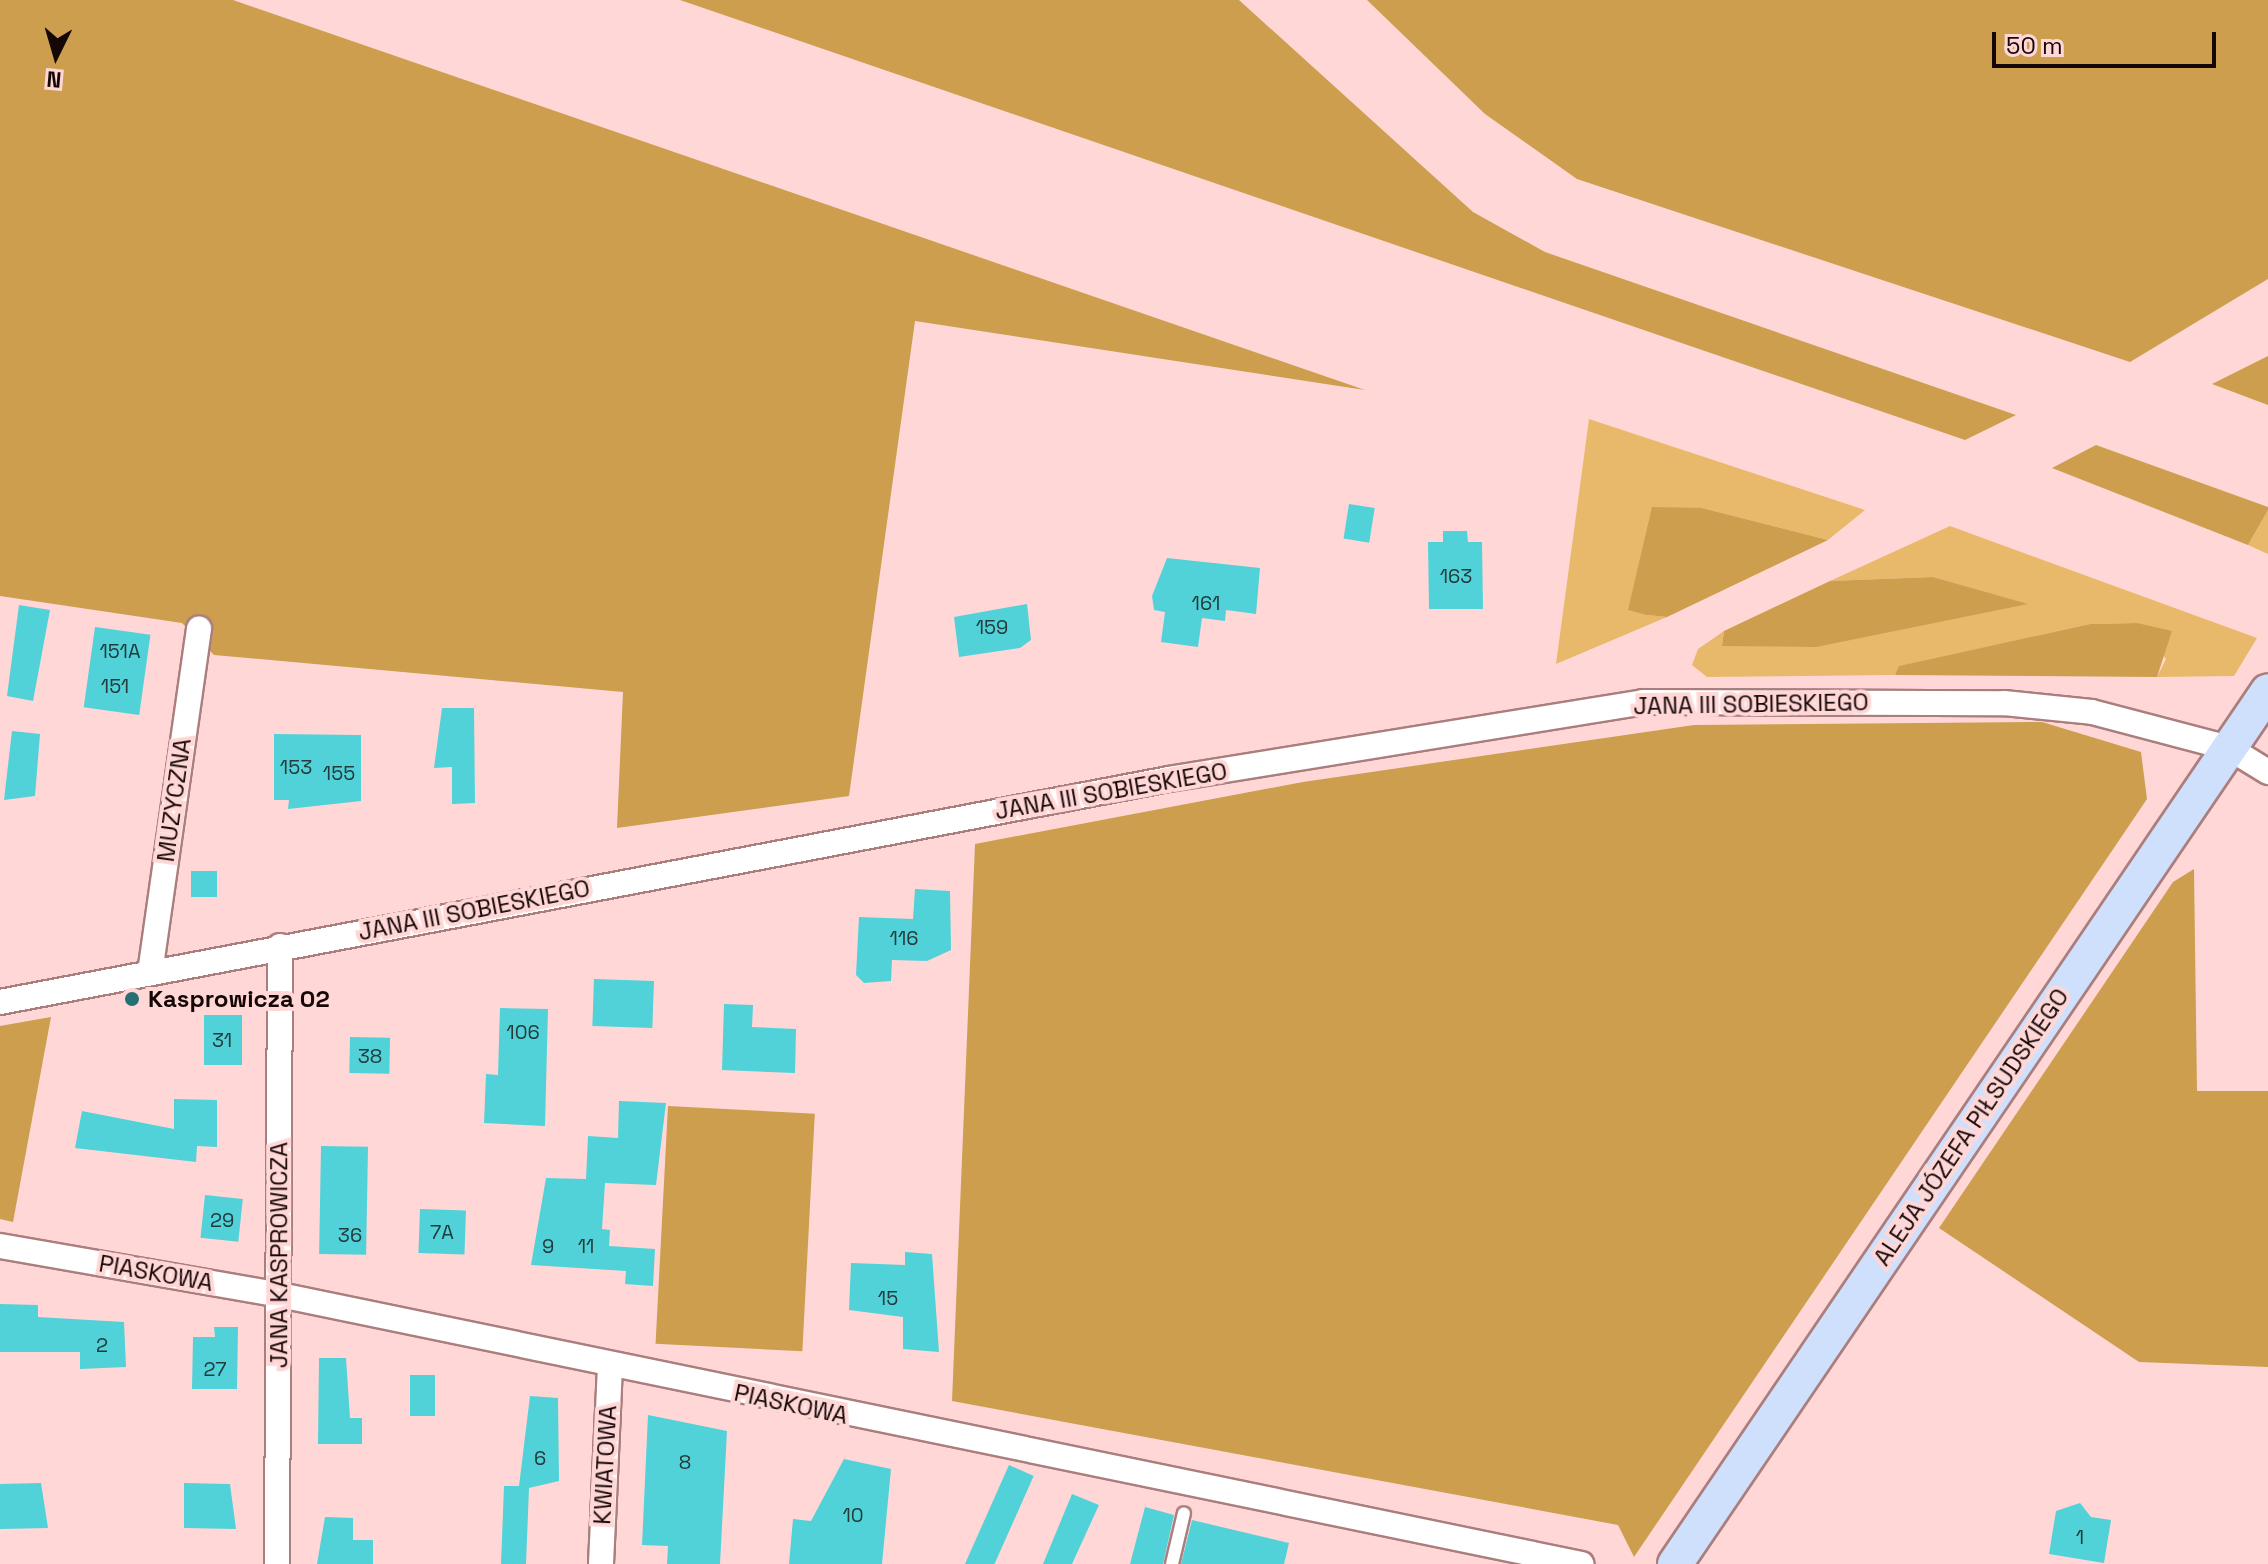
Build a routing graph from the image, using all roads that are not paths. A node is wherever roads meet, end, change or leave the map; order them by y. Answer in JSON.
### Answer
{"nodes":[{"id":1,"x":199,"y":628,"type":"dead end"},
{"id":2,"x":2268,"y":691,"type":"edge"},
{"id":3,"x":2229,"y":748,"type":"junction"},
{"id":4,"x":2268,"y":772,"type":"edge"},
{"id":5,"x":280,"y":946,"type":"junction"},
{"id":6,"x":150,"y":973,"type":"junction"},
{"id":7,"x":0,"y":1002,"type":"edge"},
{"id":8,"x":0,"y":1246,"type":"edge"},
{"id":9,"x":280,"y":1295,"type":"junction"},
{"id":10,"x":610,"y":1366,"type":"junction"},
{"id":11,"x":1184,"y":1513,"type":"dead end"},
{"id":12,"x":277,"y":1564,"type":"edge"},
{"id":13,"x":601,"y":1564,"type":"edge"},
{"id":14,"x":1172,"y":1564,"type":"edge"},
{"id":15,"x":1581,"y":1564,"type":"edge"},
{"id":16,"x":1675,"y":1564,"type":"edge"}],
"edges":[{"from":1,"to":6,"type":"street","name":"MUZYCZNA"},
{"from":2,"to":3,"type":"main road","name":"ALEJA JÓZEFA PIŁSUDSKIEGO"},
{"from":3,"to":4,"type":"street","name":"JANA III SOBIESKIEGO"},
{"from":3,"to":5,"type":"street","name":"JANA III SOBIESKIEGO"},
{"from":3,"to":16,"type":"main road","name":"ALEJA JÓZEFA PIŁSUDSKIEGO"},
{"from":5,"to":6,"type":"street","name":"JANA III SOBIESKIEGO"},
{"from":5,"to":9,"type":"street","name":"JANA KASPROWICZA"},
{"from":6,"to":7,"type":"street","name":"JANA III SOBIESKIEGO"},
{"from":8,"to":9,"type":"street","name":"PIASKOWA"},
{"from":9,"to":10,"type":"street","name":"PIASKOWA"},
{"from":9,"to":12,"type":"street","name":"JANA KASPROWICZA"},
{"from":10,"to":13,"type":"street","name":"KWIATOWA"},
{"from":10,"to":15,"type":"street","name":"PIASKOWA"},
{"from":11,"to":14,"type":"lane"}]}
